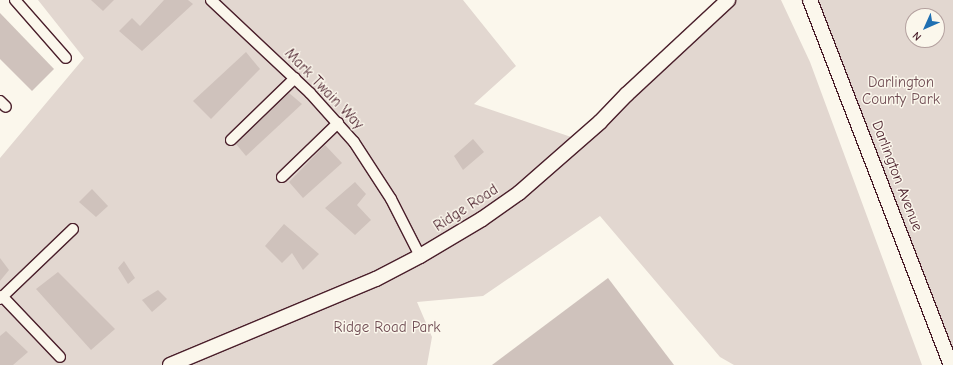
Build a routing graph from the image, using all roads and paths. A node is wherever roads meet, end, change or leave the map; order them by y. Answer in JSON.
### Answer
{"nodes":[{"id":1,"x":15,"y":0,"type":"edge"},
{"id":2,"x":211,"y":0,"type":"edge"},
{"id":3,"x":728,"y":0,"type":"edge"},
{"id":4,"x":810,"y":0,"type":"edge"},
{"id":5,"x":66,"y":58,"type":"dead end"},
{"id":6,"x":295,"y":78,"type":"junction"},
{"id":7,"x":338,"y":123,"type":"junction"},
{"id":8,"x":231,"y":140,"type":"dead end"},
{"id":9,"x":282,"y":177,"type":"dead end"},
{"id":10,"x":73,"y":229,"type":"dead end"},
{"id":11,"x":420,"y":256,"type":"junction"},
{"id":12,"x":1,"y":298,"type":"edge"},
{"id":13,"x":60,"y":357,"type":"dead end"},
{"id":14,"x":170,"y":365,"type":"edge"},
{"id":15,"x":951,"y":365,"type":"edge"}],
"edges":[{"from":1,"to":5,"type":"street"},
{"from":2,"to":6,"type":"street","name":"Mark Twain Way"},
{"from":3,"to":11,"type":"street","name":"Ridge Road"},
{"from":4,"to":15,"type":"street","name":"Darlington Avenue"},
{"from":6,"to":7,"type":"street","name":"Mark Twain Way"},
{"from":6,"to":8,"type":"street"},
{"from":7,"to":9,"type":"street"},
{"from":7,"to":11,"type":"street","name":"Mark Twain Way"},
{"from":10,"to":12,"type":"street"},
{"from":11,"to":14,"type":"street","name":"Ridge Road"},
{"from":12,"to":13,"type":"street"}]}
